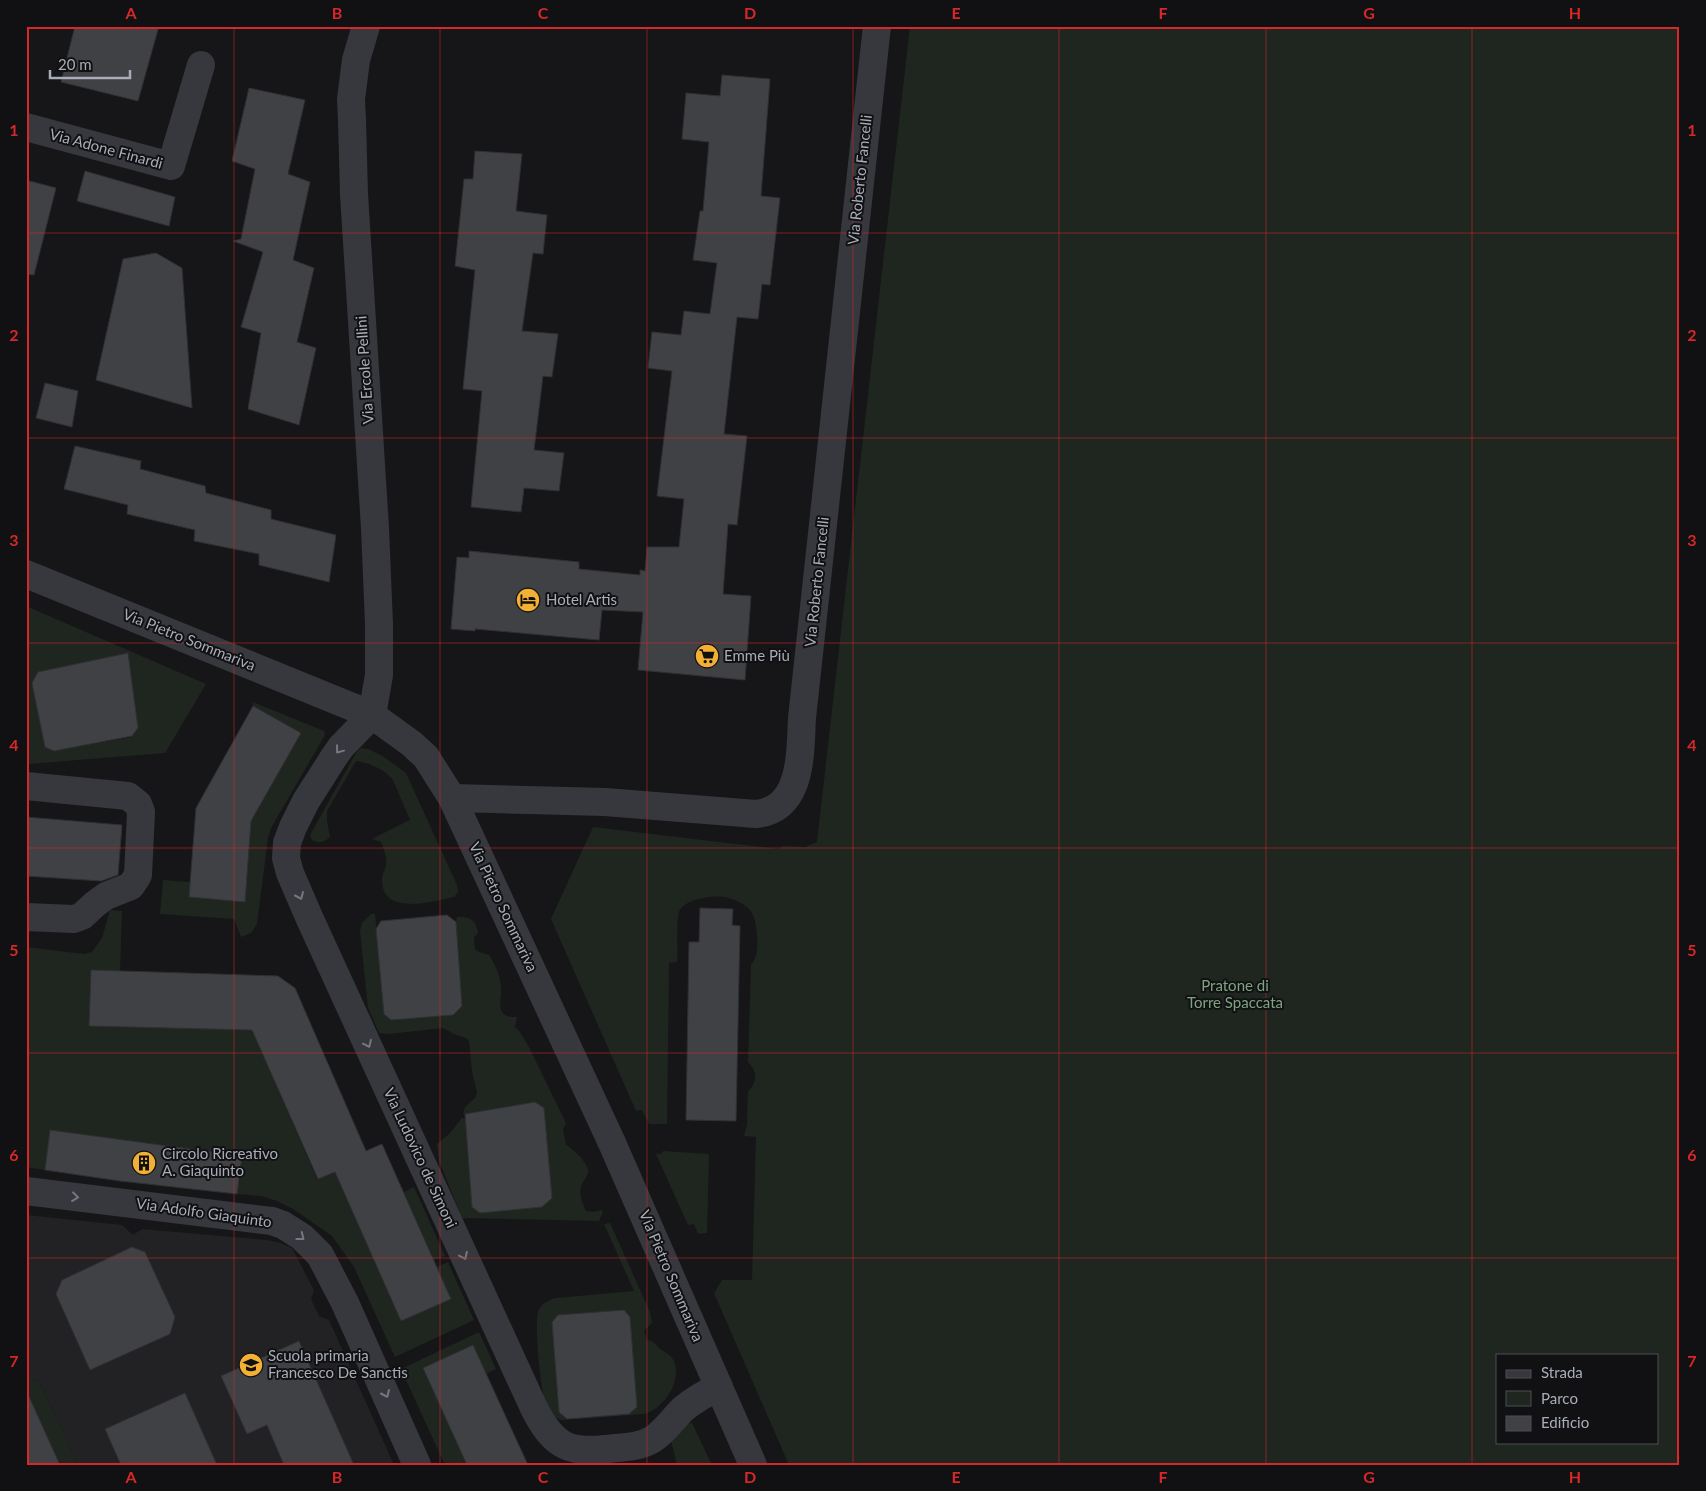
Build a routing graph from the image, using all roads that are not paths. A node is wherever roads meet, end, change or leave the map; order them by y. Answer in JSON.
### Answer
{"nodes":[{"id":1,"x":366,"y":26,"type":"edge"},
{"id":2,"x":877,"y":26,"type":"edge"},
{"id":3,"x":201,"y":65,"type":"dead end"},
{"id":4,"x":26,"y":128,"type":"edge"},
{"id":5,"x":26,"y":574,"type":"edge"},
{"id":6,"x":372,"y":715,"type":"junction"},
{"id":7,"x":26,"y":786,"type":"edge"},
{"id":8,"x":452,"y":798,"type":"junction"},
{"id":9,"x":26,"y":917,"type":"edge"},
{"id":10,"x":26,"y":1191,"type":"edge"},
{"id":11,"x":719,"y":1387,"type":"junction"},
{"id":12,"x":417,"y":1465,"type":"edge"},
{"id":13,"x":753,"y":1465,"type":"edge"}],
"edges":[{"from":1,"to":6,"type":"street","name":"Via Ercole Pellini"},
{"from":2,"to":8,"type":"street","name":"Via Roberto Fancelli"},
{"from":3,"to":4,"type":"street","name":"Via Adone Finardi"},
{"from":5,"to":6,"type":"street","name":"Via Pietro Sommariva"},
{"from":6,"to":8,"type":"street","name":"Via Pietro Sommariva"},
{"from":6,"to":11,"type":"street","name":"Via Ludovico de Simoni","one_way":true},
{"from":7,"to":9,"type":"street"},
{"from":8,"to":11,"type":"street","name":"Via Pietro Sommariva"},
{"from":10,"to":12,"type":"street","name":"Via Adolfo Giaquinto","one_way":true},
{"from":11,"to":13,"type":"street","name":"Via Pietro Sommariva"}]}
